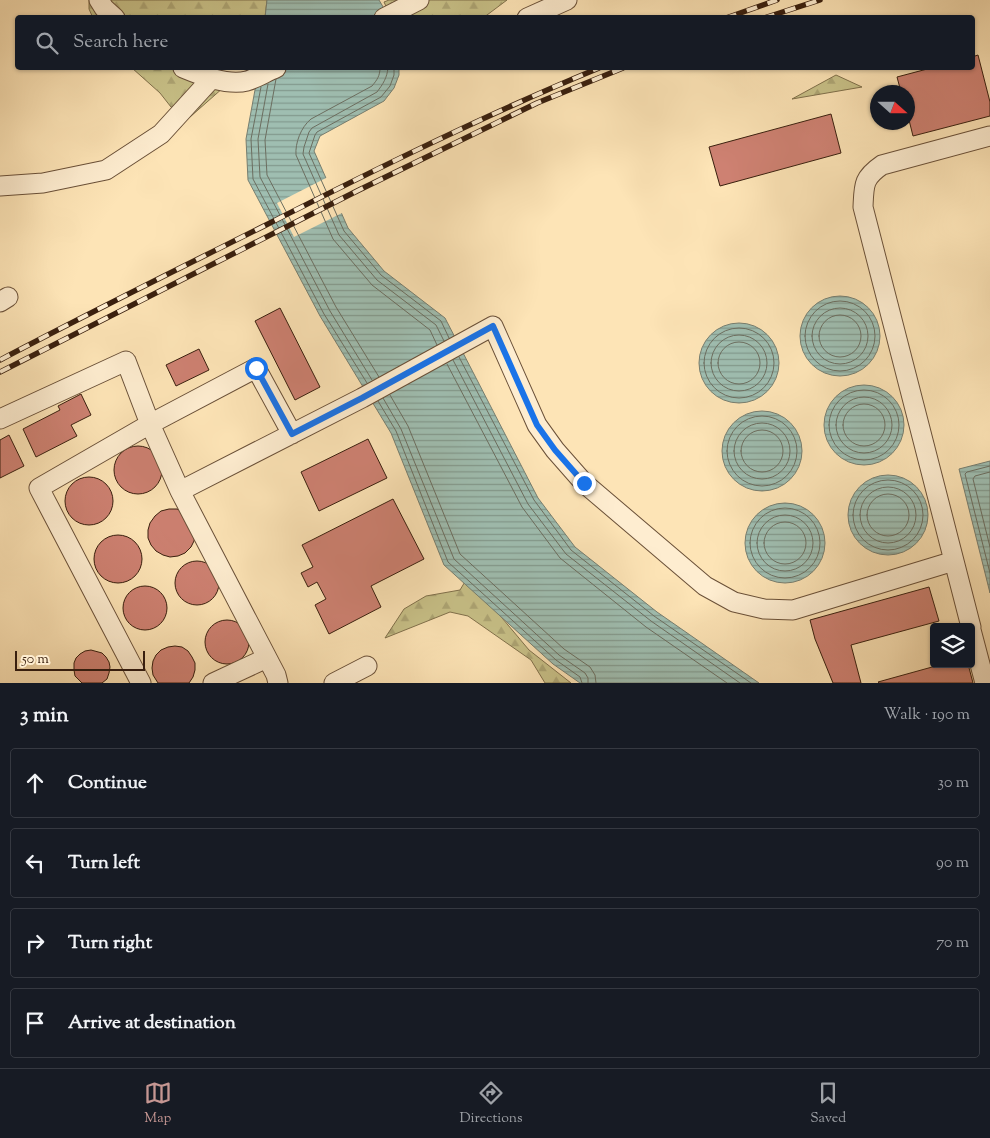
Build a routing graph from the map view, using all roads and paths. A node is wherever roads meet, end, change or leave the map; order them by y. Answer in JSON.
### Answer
{"nodes":[{"id":1,"x":99,"y":0,"type":"edge"},
{"id":2,"x":419,"y":0,"type":"edge"},
{"id":3,"x":567,"y":0,"type":"edge"},
{"id":4,"x":392,"y":14,"type":"edge"},
{"id":5,"x":112,"y":15,"type":"edge"},
{"id":6,"x":534,"y":15,"type":"edge"},
{"id":7,"x":188,"y":70,"type":"edge"},
{"id":8,"x":272,"y":70,"type":"edge"},
{"id":9,"x":212,"y":78,"type":"junction"},
{"id":10,"x":990,"y":136,"type":"edge"},
{"id":11,"x":0,"y":186,"type":"edge"},
{"id":12,"x":0,"y":419,"type":"edge"},
{"id":13,"x":150,"y":424,"type":"junction"},
{"id":14,"x":292,"y":434,"type":"junction"},
{"id":15,"x":180,"y":491,"type":"junction"},
{"id":16,"x":954,"y":561,"type":"junction"},
{"id":17,"x":970,"y":623,"type":"edge"},
{"id":18,"x":975,"y":637,"type":"edge"},
{"id":19,"x":266,"y":658,"type":"junction"},
{"id":20,"x":985,"y":659,"type":"edge"},
{"id":21,"x":368,"y":666,"type":"dead end"},
{"id":22,"x":141,"y":683,"type":"edge"},
{"id":23,"x":213,"y":683,"type":"edge"},
{"id":24,"x":278,"y":683,"type":"edge"},
{"id":25,"x":334,"y":683,"type":"edge"},
{"id":26,"x":985,"y":683,"type":"edge"}],
"edges":[{"from":1,"to":5,"type":"lane"},
{"from":2,"to":4,"type":"lane"},
{"from":3,"to":6,"type":"lane"},
{"from":7,"to":9,"type":"lane"},
{"from":8,"to":9,"type":"lane"},
{"from":9,"to":11,"type":"lane"},
{"from":10,"to":16,"type":"lane"},
{"from":12,"to":13,"type":"lane"},
{"from":13,"to":14,"type":"lane"},
{"from":13,"to":15,"type":"lane"},
{"from":13,"to":22,"type":"lane"},
{"from":14,"to":15,"type":"lane"},
{"from":14,"to":16,"type":"lane"},
{"from":15,"to":19,"type":"lane"},
{"from":16,"to":17,"type":"lane"},
{"from":18,"to":20,"type":"lane"},
{"from":19,"to":23,"type":"lane"},
{"from":19,"to":24,"type":"lane"},
{"from":20,"to":26,"type":"lane"},
{"from":21,"to":25,"type":"lane"}]}
